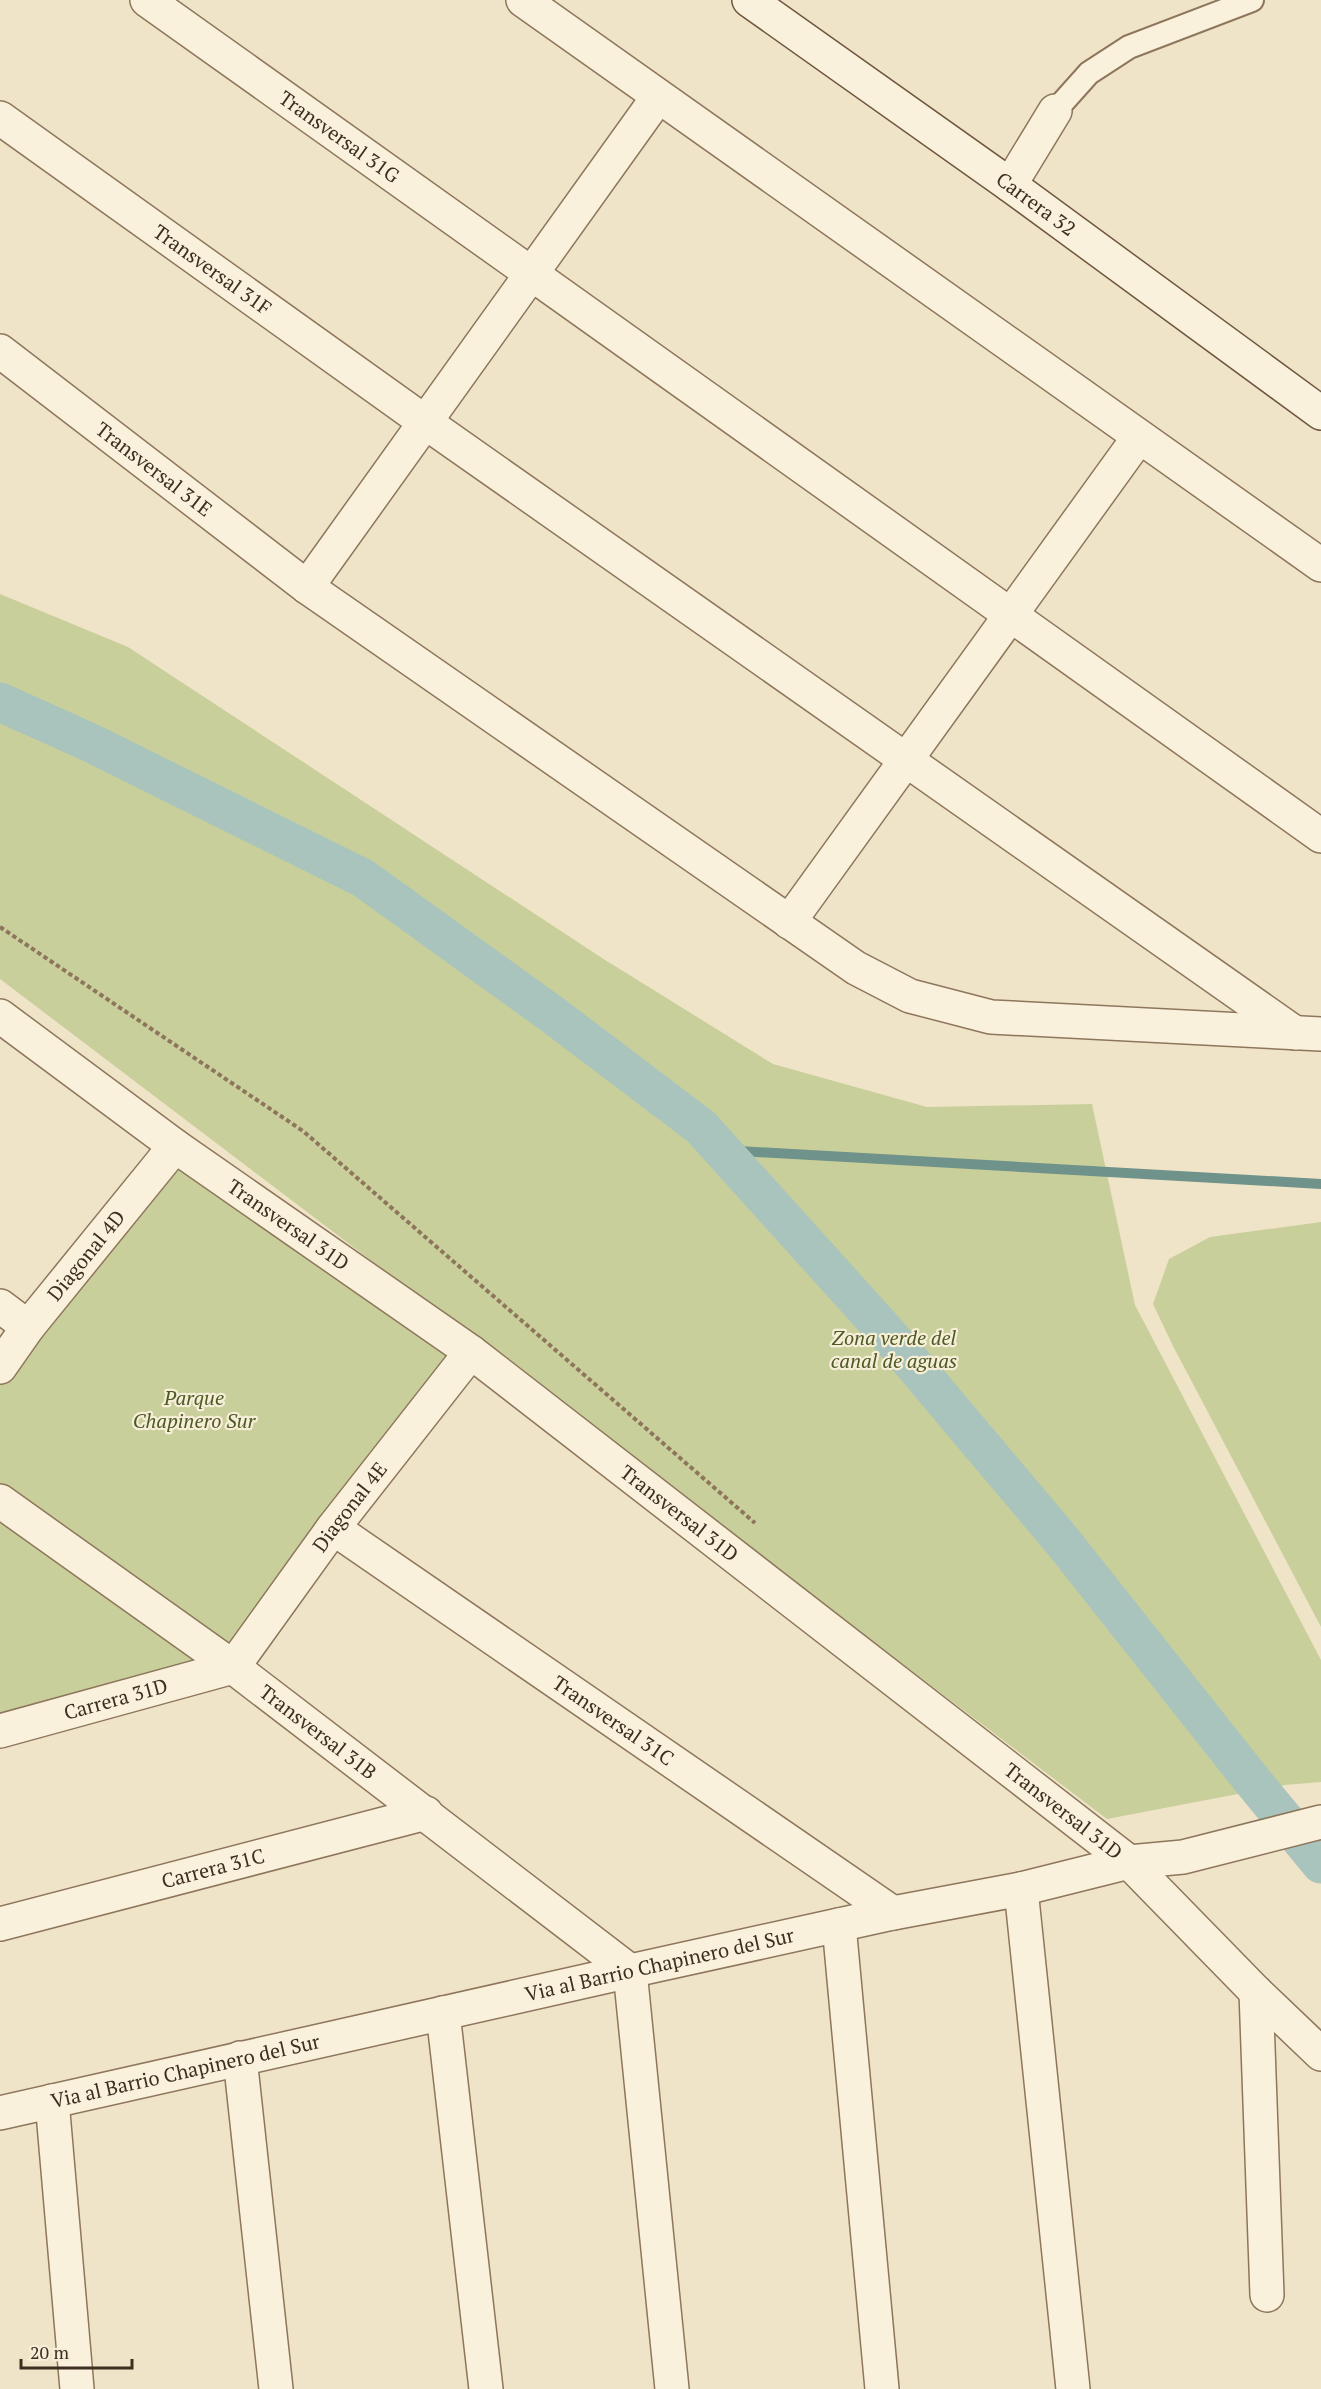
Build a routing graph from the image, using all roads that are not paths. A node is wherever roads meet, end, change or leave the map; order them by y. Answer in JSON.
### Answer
{"nodes":[{"id":1,"x":147,"y":0,"type":"edge"},
{"id":2,"x":523,"y":0,"type":"edge"},
{"id":3,"x":749,"y":0,"type":"edge"},
{"id":4,"x":1251,"y":0,"type":"edge"},
{"id":5,"x":658,"y":97,"type":"junction"},
{"id":6,"x":1054,"y":111,"type":"joint"},
{"id":7,"x":0,"y":118,"type":"edge"},
{"id":8,"x":1010,"y":185,"type":"junction"},
{"id":9,"x":531,"y":273,"type":"junction"},
{"id":10,"x":0,"y":351,"type":"edge"},
{"id":11,"x":1318,"y":402,"type":"edge"},
{"id":12,"x":424,"y":422,"type":"junction"},
{"id":13,"x":1139,"y":437,"type":"junction"},
{"id":14,"x":1321,"y":565,"type":"edge"},
{"id":15,"x":307,"y":587,"type":"junction"},
{"id":16,"x":1011,"y":615,"type":"junction"},
{"id":17,"x":906,"y":759,"type":"junction"},
{"id":18,"x":1321,"y":836,"type":"edge"},
{"id":19,"x":789,"y":922,"type":"junction"},
{"id":20,"x":0,"y":1016,"type":"edge"},
{"id":21,"x":1308,"y":1034,"type":"edge"},
{"id":22,"x":175,"y":1146,"type":"junction"},
{"id":23,"x":0,"y":1305,"type":"edge"},
{"id":24,"x":28,"y":1327,"type":"junction"},
{"id":25,"x":471,"y":1352,"type":"junction"},
{"id":26,"x":0,"y":1367,"type":"edge"},
{"id":27,"x":0,"y":1501,"type":"edge"},
{"id":28,"x":333,"y":1528,"type":"junction"},
{"id":29,"x":233,"y":1667,"type":"junction"},
{"id":30,"x":0,"y":1731,"type":"edge"},
{"id":31,"x":426,"y":1813,"type":"junction"},
{"id":32,"x":1321,"y":1822,"type":"edge"},
{"id":33,"x":1129,"y":1862,"type":"junction"},
{"id":34,"x":1021,"y":1889,"type":"junction"},
{"id":35,"x":893,"y":1914,"type":"junction"},
{"id":36,"x":0,"y":1924,"type":"edge"},
{"id":37,"x":839,"y":1925,"type":"junction"},
{"id":38,"x":630,"y":1971,"type":"junction"},
{"id":39,"x":1256,"y":1992,"type":"junction"},
{"id":40,"x":443,"y":2013,"type":"junction"},
{"id":41,"x":1321,"y":2054,"type":"edge"},
{"id":42,"x":240,"y":2058,"type":"junction"},
{"id":43,"x":52,"y":2101,"type":"junction"},
{"id":44,"x":0,"y":2113,"type":"edge"},
{"id":45,"x":1267,"y":2295,"type":"dead end"},
{"id":46,"x":77,"y":2389,"type":"edge"},
{"id":47,"x":276,"y":2389,"type":"edge"},
{"id":48,"x":486,"y":2389,"type":"edge"},
{"id":49,"x":672,"y":2389,"type":"edge"},
{"id":50,"x":882,"y":2389,"type":"edge"},
{"id":51,"x":1073,"y":2389,"type":"edge"}],
"edges":[{"from":1,"to":9,"type":"street","name":"Transversal 31G"},
{"from":2,"to":5,"type":"street"},
{"from":3,"to":8,"type":"street","name":"Carrera 32"},
{"from":4,"to":6,"type":"lane"},
{"from":5,"to":9,"type":"street"},
{"from":5,"to":13,"type":"street"},
{"from":6,"to":8,"type":"street"},
{"from":7,"to":12,"type":"street","name":"Transversal 31F"},
{"from":8,"to":11,"type":"street","name":"Carrera 32"},
{"from":9,"to":12,"type":"street"},
{"from":9,"to":16,"type":"street","name":"Transversal 31G"},
{"from":10,"to":15,"type":"street","name":"Transversal 31E"},
{"from":12,"to":15,"type":"street"},
{"from":12,"to":17,"type":"street","name":"Transversal 31F"},
{"from":13,"to":14,"type":"street"},
{"from":13,"to":16,"type":"street"},
{"from":15,"to":19,"type":"street","name":"Transversal 31E"},
{"from":16,"to":17,"type":"street"},
{"from":16,"to":18,"type":"street","name":"Transversal 31G"},
{"from":17,"to":19,"type":"street"},
{"from":17,"to":21,"type":"street","name":"Transversal 31F"},
{"from":19,"to":21,"type":"street","name":"Transversal 31E"},
{"from":20,"to":22,"type":"street","name":"Transversal 31D"},
{"from":22,"to":24,"type":"street","name":"Diagonal 4D"},
{"from":22,"to":25,"type":"street","name":"Transversal 31D"},
{"from":23,"to":24,"type":"street"},
{"from":24,"to":26,"type":"street","name":"Diagonal 4D"},
{"from":25,"to":28,"type":"street","name":"Diagonal 4E"},
{"from":25,"to":33,"type":"street","name":"Transversal 31D"},
{"from":27,"to":29,"type":"street","name":"Transversal 31B"},
{"from":28,"to":29,"type":"street","name":"Diagonal 4E"},
{"from":28,"to":35,"type":"street","name":"Transversal 31C"},
{"from":29,"to":30,"type":"street","name":"Carrera 31D"},
{"from":29,"to":31,"type":"street","name":"Transversal 31B"},
{"from":31,"to":36,"type":"street","name":"Carrera 31C"},
{"from":31,"to":38,"type":"street","name":"Transversal 31B"},
{"from":32,"to":33,"type":"street","name":"Via al Barrio Chapinero del Sur"},
{"from":33,"to":34,"type":"street","name":"Via al Barrio Chapinero del Sur"},
{"from":33,"to":39,"type":"street","name":"Transversal 31D"},
{"from":34,"to":35,"type":"street","name":"Via al Barrio Chapinero del Sur"},
{"from":34,"to":51,"type":"street"},
{"from":35,"to":37,"type":"street","name":"Via al Barrio Chapinero del Sur"},
{"from":37,"to":38,"type":"street","name":"Via al Barrio Chapinero del Sur"},
{"from":37,"to":50,"type":"street"},
{"from":38,"to":40,"type":"street","name":"Via al Barrio Chapinero del Sur"},
{"from":38,"to":49,"type":"street"},
{"from":39,"to":41,"type":"street","name":"Transversal 31D"},
{"from":39,"to":45,"type":"street"},
{"from":40,"to":42,"type":"street","name":"Via al Barrio Chapinero del Sur"},
{"from":40,"to":48,"type":"street"},
{"from":42,"to":43,"type":"street","name":"Via al Barrio Chapinero del Sur"},
{"from":42,"to":47,"type":"street"},
{"from":43,"to":44,"type":"street","name":"Via al Barrio Chapinero del Sur"},
{"from":43,"to":46,"type":"street"}]}
